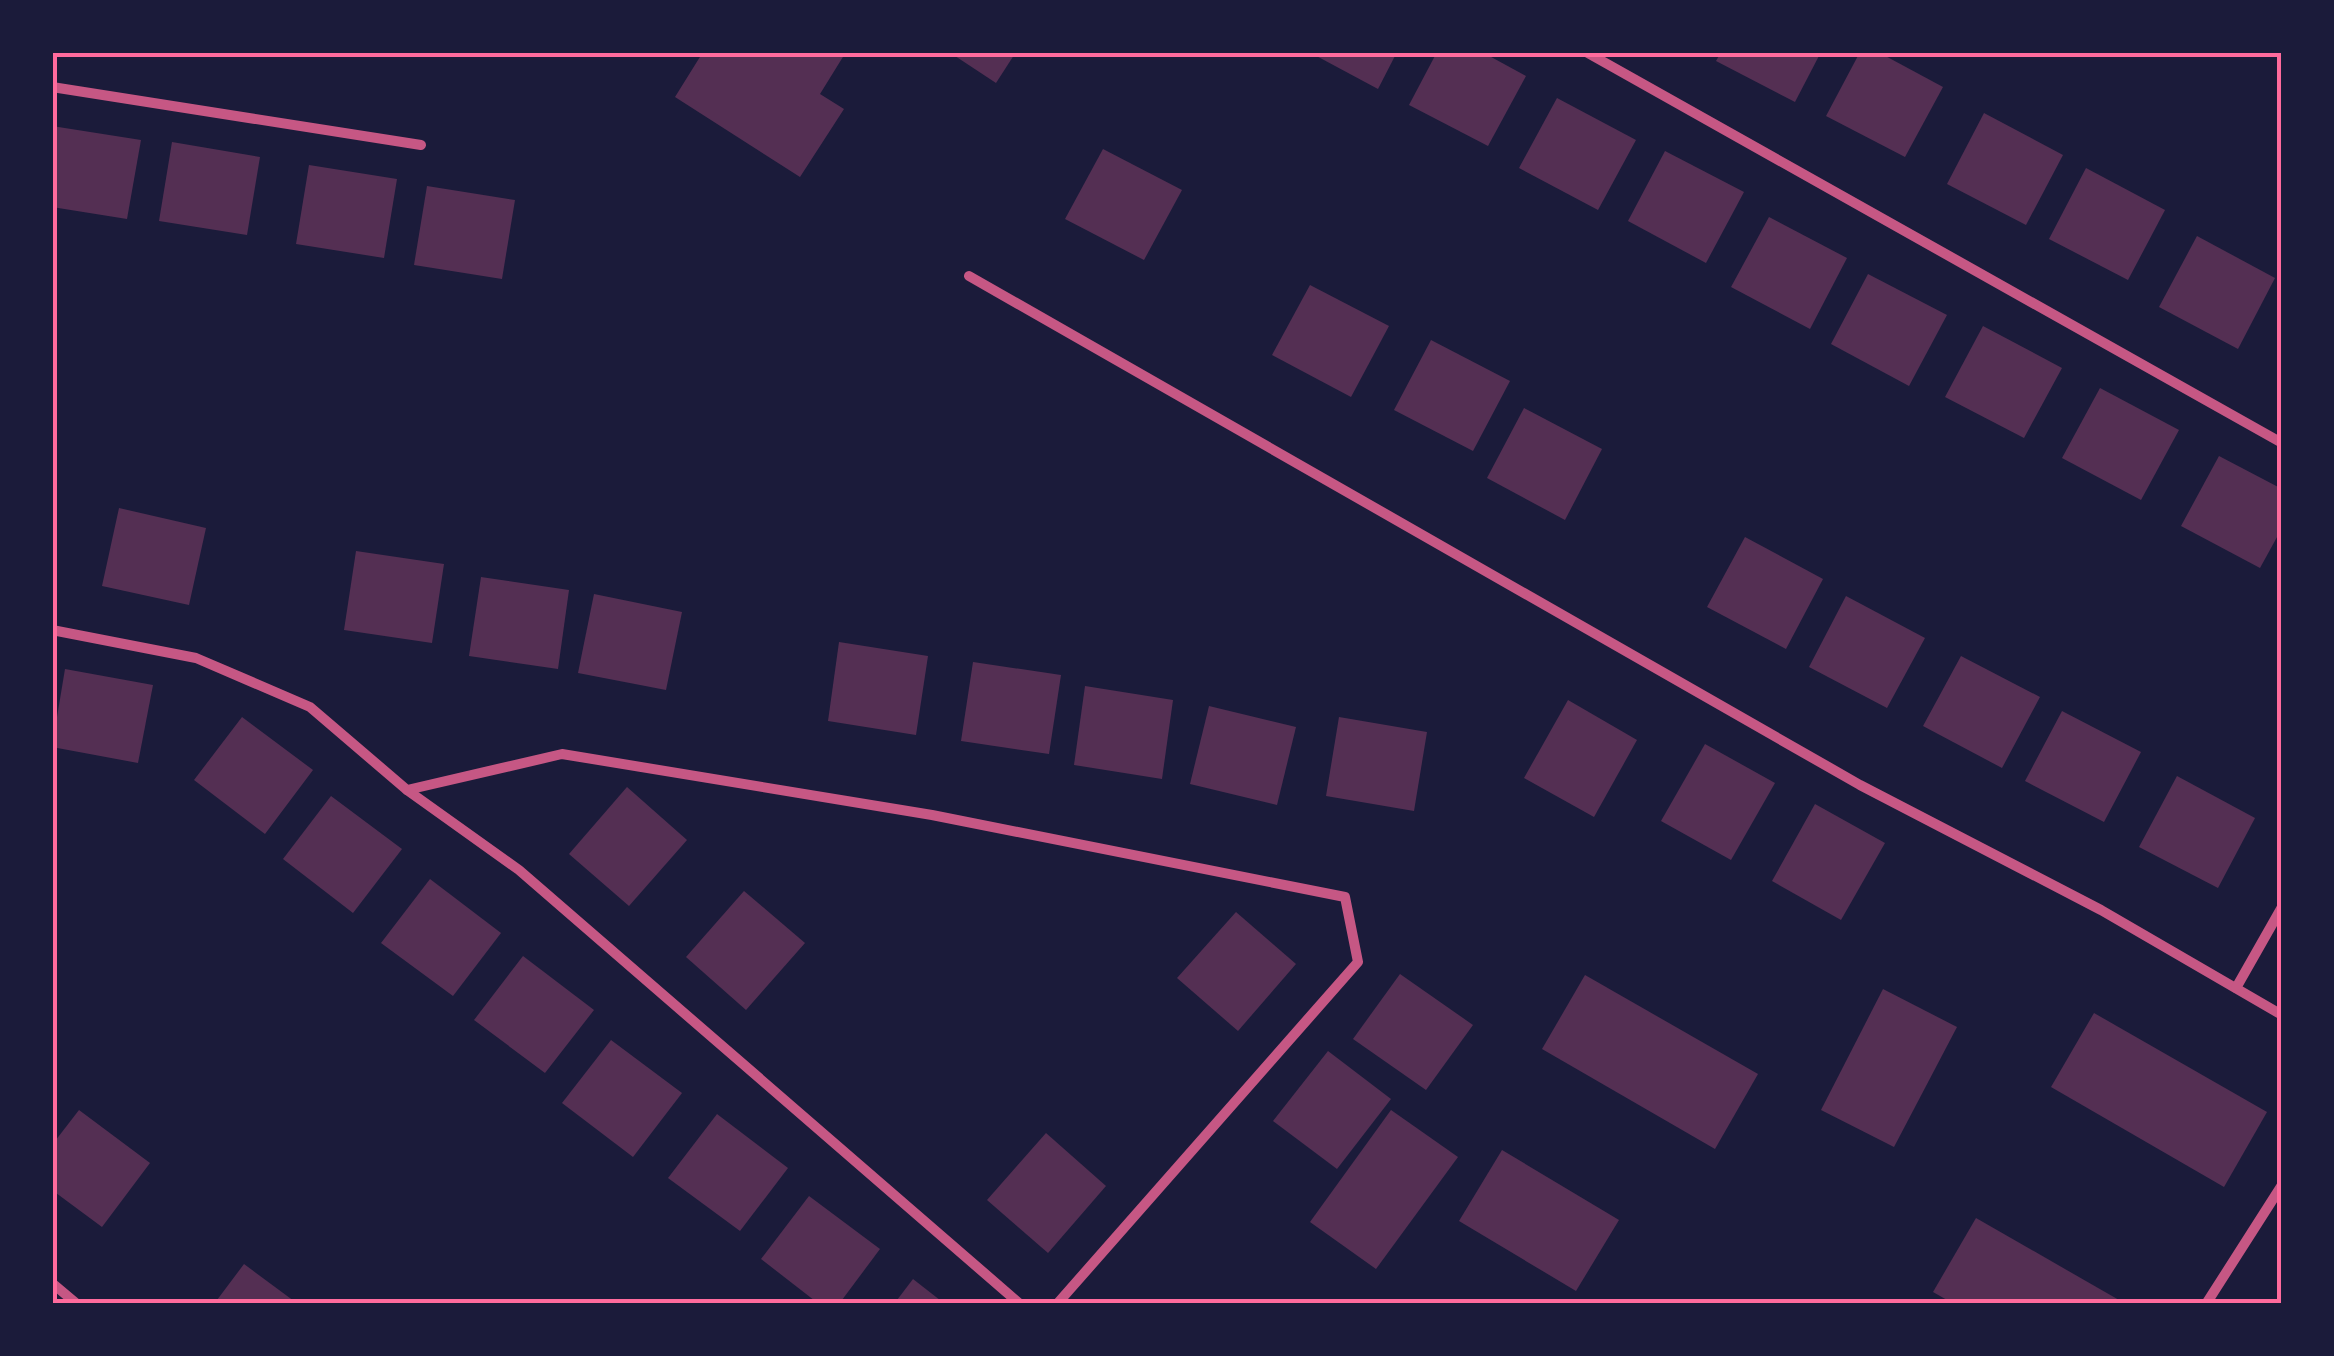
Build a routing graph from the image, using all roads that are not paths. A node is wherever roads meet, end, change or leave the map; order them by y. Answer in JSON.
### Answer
{"nodes":[{"id":1,"x":1586,"y":52,"type":"edge"},
{"id":2,"x":52,"y":87,"type":"edge"},
{"id":3,"x":420,"y":145,"type":"dead end"},
{"id":4,"x":970,"y":276,"type":"dead end"},
{"id":5,"x":2282,"y":442,"type":"edge"},
{"id":6,"x":52,"y":630,"type":"edge"},
{"id":7,"x":407,"y":790,"type":"junction"},
{"id":8,"x":2282,"y":906,"type":"edge"},
{"id":9,"x":2236,"y":988,"type":"junction"},
{"id":10,"x":2282,"y":1014,"type":"edge"},
{"id":11,"x":2282,"y":1185,"type":"edge"},
{"id":12,"x":52,"y":1283,"type":"edge"},
{"id":13,"x":77,"y":1304,"type":"edge"},
{"id":14,"x":1020,"y":1304,"type":"edge"},
{"id":15,"x":1057,"y":1304,"type":"edge"},
{"id":16,"x":2206,"y":1304,"type":"edge"}],
"edges":[{"from":1,"to":5,"type":"street"},
{"from":2,"to":3,"type":"street"},
{"from":4,"to":9,"type":"street"},
{"from":6,"to":7,"type":"street"},
{"from":7,"to":14,"type":"street"},
{"from":7,"to":15,"type":"street"},
{"from":8,"to":9,"type":"street"},
{"from":9,"to":10,"type":"street"},
{"from":11,"to":16,"type":"street"},
{"from":12,"to":13,"type":"street"}]}
